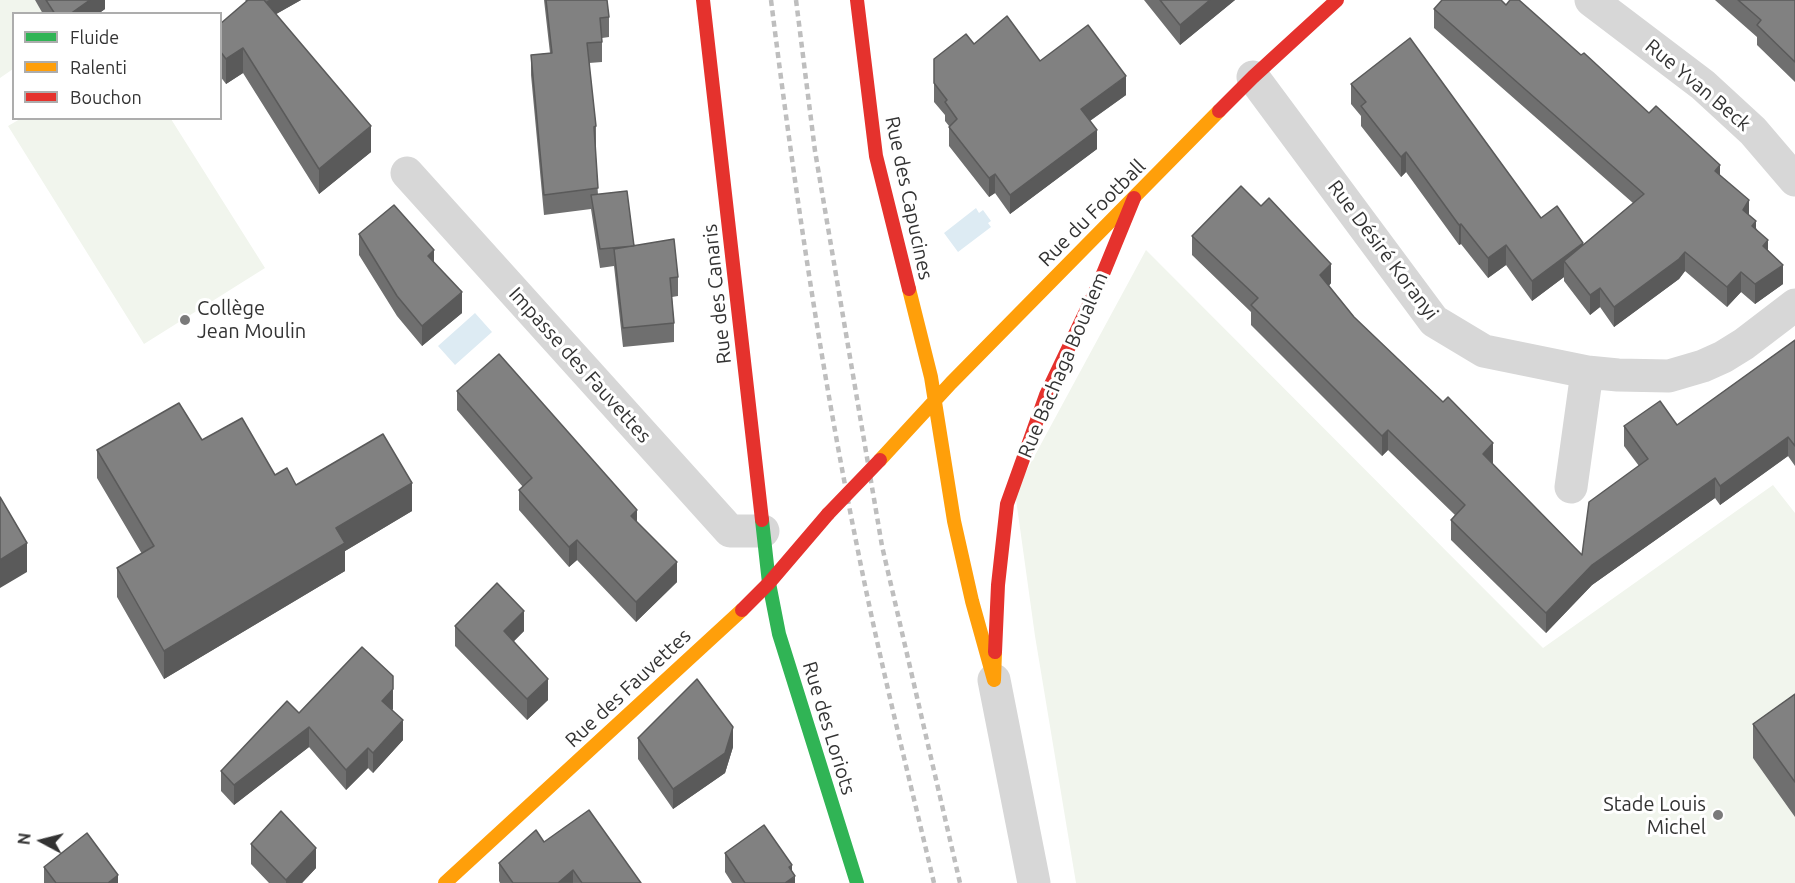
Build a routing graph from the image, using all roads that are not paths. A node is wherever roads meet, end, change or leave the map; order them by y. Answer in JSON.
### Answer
{"nodes":[{"id":1,"x":703,"y":0,"type":"edge"},
{"id":2,"x":857,"y":0,"type":"edge"},
{"id":3,"x":1337,"y":0,"type":"edge"},
{"id":4,"x":1591,"y":0,"type":"edge"},
{"id":5,"x":1253,"y":77,"type":"junction"},
{"id":6,"x":407,"y":173,"type":"dead end"},
{"id":7,"x":1795,"y":180,"type":"edge"},
{"id":8,"x":1134,"y":198,"type":"junction"},
{"id":9,"x":1795,"y":305,"type":"edge"},
{"id":10,"x":1587,"y":372,"type":"junction"},
{"id":11,"x":933,"y":402,"type":"junction"},
{"id":12,"x":1571,"y":487,"type":"dead end"},
{"id":13,"x":828,"y":514,"type":"joint"},
{"id":14,"x":763,"y":531,"type":"junction"},
{"id":15,"x":770,"y":583,"type":"junction"},
{"id":16,"x":994,"y":680,"type":"junction"},
{"id":17,"x":445,"y":883,"type":"edge"},
{"id":18,"x":857,"y":883,"type":"edge"},
{"id":19,"x":1034,"y":883,"type":"edge"}],
"edges":[{"from":1,"to":14,"type":"street","name":"Rue des Canaris"},
{"from":2,"to":11,"type":"street","name":"Rue des Capucines"},
{"from":3,"to":5,"type":"street","name":"Rue du Football"},
{"from":4,"to":7,"type":"street","name":"Rue Yvan Beck"},
{"from":5,"to":8,"type":"street","name":"Rue du Football"},
{"from":5,"to":10,"type":"street","name":"Rue Désiré Koranyi"},
{"from":6,"to":14,"type":"street","name":"Impasse des Fauvettes"},
{"from":8,"to":11,"type":"street","name":"Rue du Football"},
{"from":8,"to":16,"type":"street","name":"Rue Bachaga Boualem"},
{"from":9,"to":10,"type":"street","name":"Rue Désiré Koranyi"},
{"from":10,"to":12,"type":"street"},
{"from":11,"to":13,"type":"street","name":"Rue du Football","bridge":true},
{"from":11,"to":16,"type":"street","name":"Rue Bachaga Boualem"},
{"from":13,"to":15,"type":"street","name":"Rue des Fauvettes"},
{"from":14,"to":15,"type":"street","name":"Rue des Canaris"},
{"from":15,"to":17,"type":"street","name":"Rue des Fauvettes"},
{"from":15,"to":18,"type":"street","name":"Rue des Loriots"},
{"from":16,"to":19,"type":"street","name":"Rue Bachaga Boualem"}]}
